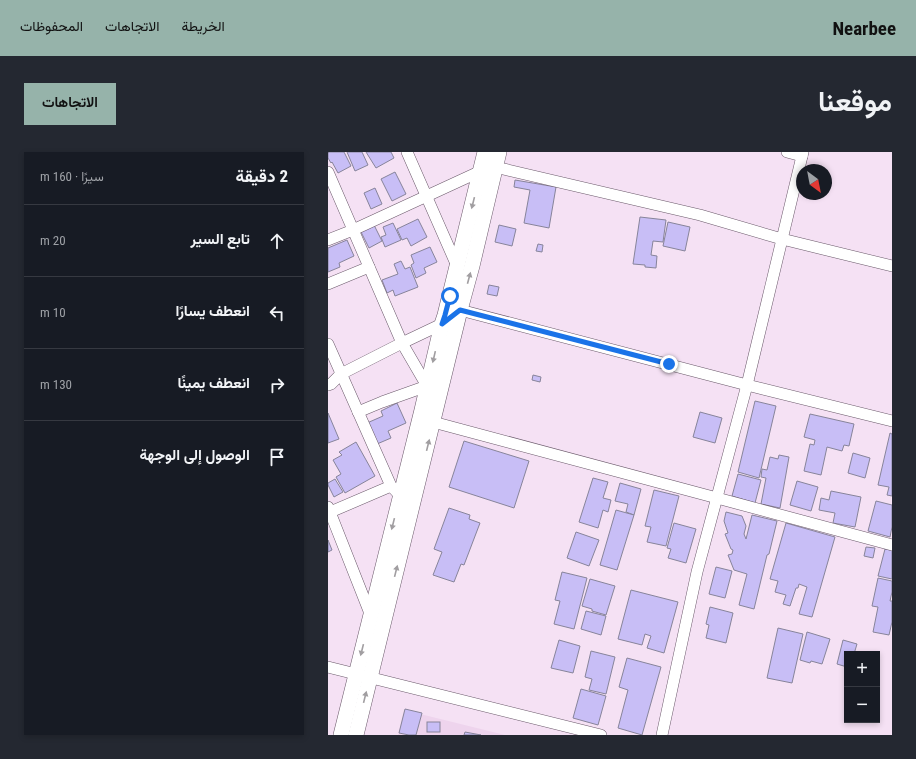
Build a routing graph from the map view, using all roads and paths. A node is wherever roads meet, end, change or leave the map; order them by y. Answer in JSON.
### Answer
{"nodes":[{"id":1,"x":407,"y":152,"type":"edge"},
{"id":2,"x":486,"y":152,"type":"edge"},
{"id":3,"x":499,"y":152,"type":"edge"},
{"id":4,"x":787,"y":152,"type":"edge"},
{"id":5,"x":802,"y":154,"type":"edge"},
{"id":6,"x":488,"y":169,"type":"junction"},
{"id":7,"x":328,"y":172,"type":"edge"},
{"id":8,"x":426,"y":196,"type":"junction"},
{"id":9,"x":353,"y":230,"type":"junction"},
{"id":10,"x":782,"y":239,"type":"junction"},
{"id":11,"x":328,"y":240,"type":"edge"},
{"id":12,"x":457,"y":266,"type":"junction"},
{"id":13,"x":892,"y":266,"type":"edge"},
{"id":14,"x":369,"y":267,"type":"junction"},
{"id":15,"x":328,"y":284,"type":"edge"},
{"id":16,"x":460,"y":310,"type":"junction"},
{"id":17,"x":442,"y":324,"type":"junction"},
{"id":18,"x":402,"y":342,"type":"junction"},
{"id":19,"x":328,"y":344,"type":"edge"},
{"id":20,"x":341,"y":374,"type":"junction"},
{"id":21,"x":328,"y":385,"type":"edge"},
{"id":22,"x":747,"y":385,"type":"junction"},
{"id":23,"x":427,"y":386,"type":"junction"},
{"id":24,"x":358,"y":412,"type":"junction"},
{"id":25,"x":892,"y":421,"type":"edge"},
{"id":26,"x":433,"y":422,"type":"junction"},
{"id":27,"x":396,"y":491,"type":"junction"},
{"id":28,"x":717,"y":498,"type":"junction"},
{"id":29,"x":412,"y":509,"type":"junction"},
{"id":30,"x":329,"y":510,"type":"edge"},
{"id":31,"x":892,"y":545,"type":"edge"},
{"id":32,"x":371,"y":616,"type":"junction"},
{"id":33,"x":328,"y":667,"type":"edge"},
{"id":34,"x":363,"y":676,"type":"junction"},
{"id":35,"x":341,"y":735,"type":"edge"},
{"id":36,"x":356,"y":735,"type":"edge"},
{"id":37,"x":601,"y":735,"type":"edge"},
{"id":38,"x":662,"y":735,"type":"edge"}],
"edges":[{"from":1,"to":8,"type":"street"},
{"from":2,"to":6,"type":"main road"},
{"from":3,"to":6,"type":"main road"},
{"from":4,"to":5,"type":"street"},
{"from":5,"to":10,"type":"street"},
{"from":6,"to":8,"type":"street"},
{"from":6,"to":10,"type":"street"},
{"from":6,"to":12,"type":"main road","one_way":true},
{"from":16,"to":6,"type":"main road","one_way":true},
{"from":7,"to":9,"type":"street"},
{"from":8,"to":9,"type":"street"},
{"from":8,"to":12,"type":"street"},
{"from":9,"to":11,"type":"street"},
{"from":9,"to":14,"type":"street"},
{"from":10,"to":13,"type":"street"},
{"from":10,"to":22,"type":"street"},
{"from":12,"to":17,"type":"main road"},
{"from":14,"to":15,"type":"street"},
{"from":14,"to":18,"type":"street"},
{"from":16,"to":17,"type":"street"},
{"from":16,"to":22,"type":"street"},
{"from":16,"to":26,"type":"main road"},
{"from":17,"to":18,"type":"street"},
{"from":17,"to":23,"type":"main road","one_way":true},
{"from":18,"to":20,"type":"street"},
{"from":18,"to":23,"type":"street"},
{"from":19,"to":20,"type":"street"},
{"from":20,"to":21,"type":"street"},
{"from":20,"to":24,"type":"street"},
{"from":22,"to":25,"type":"street"},
{"from":22,"to":28,"type":"street"},
{"from":23,"to":24,"type":"street"},
{"from":23,"to":27,"type":"main road"},
{"from":24,"to":27,"type":"street"},
{"from":26,"to":28,"type":"street"},
{"from":29,"to":26,"type":"main road","one_way":true},
{"from":27,"to":29,"type":"street"},
{"from":27,"to":30,"type":"street"},
{"from":27,"to":32,"type":"main road","one_way":true},
{"from":28,"to":31,"type":"street"},
{"from":28,"to":38,"type":"street"},
{"from":34,"to":29,"type":"main road","one_way":true},
{"from":30,"to":32,"type":"street"},
{"from":32,"to":34,"type":"main road","one_way":true},
{"from":33,"to":34,"type":"street"},
{"from":34,"to":35,"type":"main road"},
{"from":36,"to":34,"type":"main road","one_way":true},
{"from":34,"to":37,"type":"street"}]}
